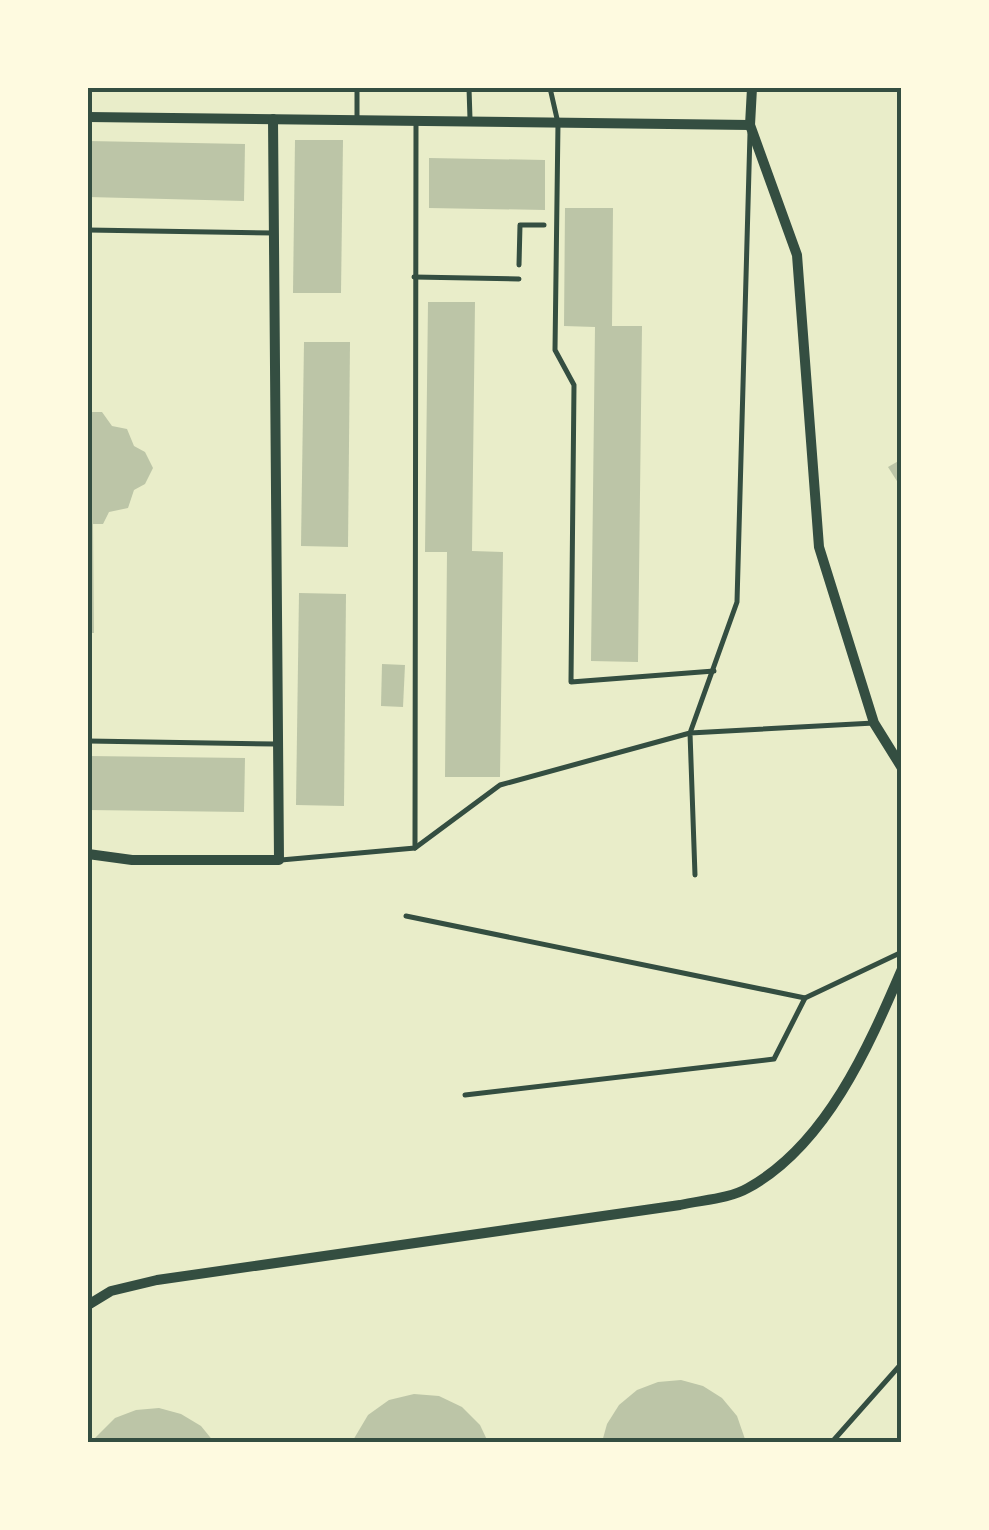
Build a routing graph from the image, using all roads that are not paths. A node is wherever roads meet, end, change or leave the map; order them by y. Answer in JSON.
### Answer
{"nodes":[{"id":1,"x":357,"y":88,"type":"edge"},
{"id":2,"x":469,"y":88,"type":"edge"},
{"id":3,"x":550,"y":88,"type":"edge"},
{"id":4,"x":752,"y":88,"type":"edge"},
{"id":5,"x":88,"y":117,"type":"edge"},
{"id":6,"x":273,"y":119,"type":"junction"},
{"id":7,"x":357,"y":120,"type":"junction"},
{"id":8,"x":416,"y":121,"type":"junction"},
{"id":9,"x":470,"y":122,"type":"junction"},
{"id":10,"x":558,"y":123,"type":"junction"},
{"id":11,"x":750,"y":125,"type":"junction"},
{"id":12,"x":88,"y":230,"type":"edge"},
{"id":13,"x":274,"y":233,"type":"junction"},
{"id":14,"x":414,"y":277,"type":"junction"},
{"id":15,"x":519,"y":278,"type":"road end"},
{"id":16,"x":714,"y":671,"type":"junction"},
{"id":17,"x":874,"y":723,"type":"junction"},
{"id":18,"x":690,"y":733,"type":"junction"},
{"id":19,"x":88,"y":741,"type":"edge"},
{"id":20,"x":278,"y":744,"type":"junction"},
{"id":21,"x":902,"y":768,"type":"edge"},
{"id":22,"x":415,"y":848,"type":"junction"},
{"id":23,"x":88,"y":854,"type":"edge"},
{"id":24,"x":279,"y":860,"type":"junction"},
{"id":25,"x":696,"y":875,"type":"dead end"},
{"id":26,"x":406,"y":916,"type":"dead end"},
{"id":27,"x":902,"y":952,"type":"edge"},
{"id":28,"x":902,"y":969,"type":"edge"},
{"id":29,"x":805,"y":998,"type":"junction"},
{"id":30,"x":465,"y":1095,"type":"dead end"},
{"id":31,"x":88,"y":1305,"type":"edge"},
{"id":32,"x":902,"y":1363,"type":"edge"},
{"id":33,"x":832,"y":1442,"type":"edge"}],
"edges":[{"from":1,"to":7,"type":"lane"},
{"from":2,"to":9,"type":"lane"},
{"from":3,"to":10,"type":"lane"},
{"from":4,"to":11,"type":"street"},
{"from":5,"to":6,"type":"street"},
{"from":6,"to":7,"type":"street"},
{"from":6,"to":13,"type":"street"},
{"from":7,"to":8,"type":"street"},
{"from":8,"to":9,"type":"street"},
{"from":8,"to":14,"type":"lane"},
{"from":9,"to":10,"type":"street"},
{"from":10,"to":11,"type":"street"},
{"from":10,"to":16,"type":"lane"},
{"from":11,"to":16,"type":"lane"},
{"from":11,"to":17,"type":"street"},
{"from":12,"to":13,"type":"lane"},
{"from":13,"to":20,"type":"street"},
{"from":14,"to":15,"type":"lane"},
{"from":14,"to":22,"type":"lane"},
{"from":16,"to":18,"type":"lane"},
{"from":17,"to":18,"type":"lane"},
{"from":17,"to":21,"type":"street"},
{"from":18,"to":22,"type":"lane"},
{"from":18,"to":25,"type":"lane"},
{"from":19,"to":20,"type":"lane"},
{"from":20,"to":24,"type":"street"},
{"from":22,"to":24,"type":"lane"},
{"from":23,"to":24,"type":"street"},
{"from":26,"to":29,"type":"lane"},
{"from":27,"to":29,"type":"lane"},
{"from":28,"to":31,"type":"street"},
{"from":29,"to":30,"type":"lane"},
{"from":32,"to":33,"type":"lane"}]}
